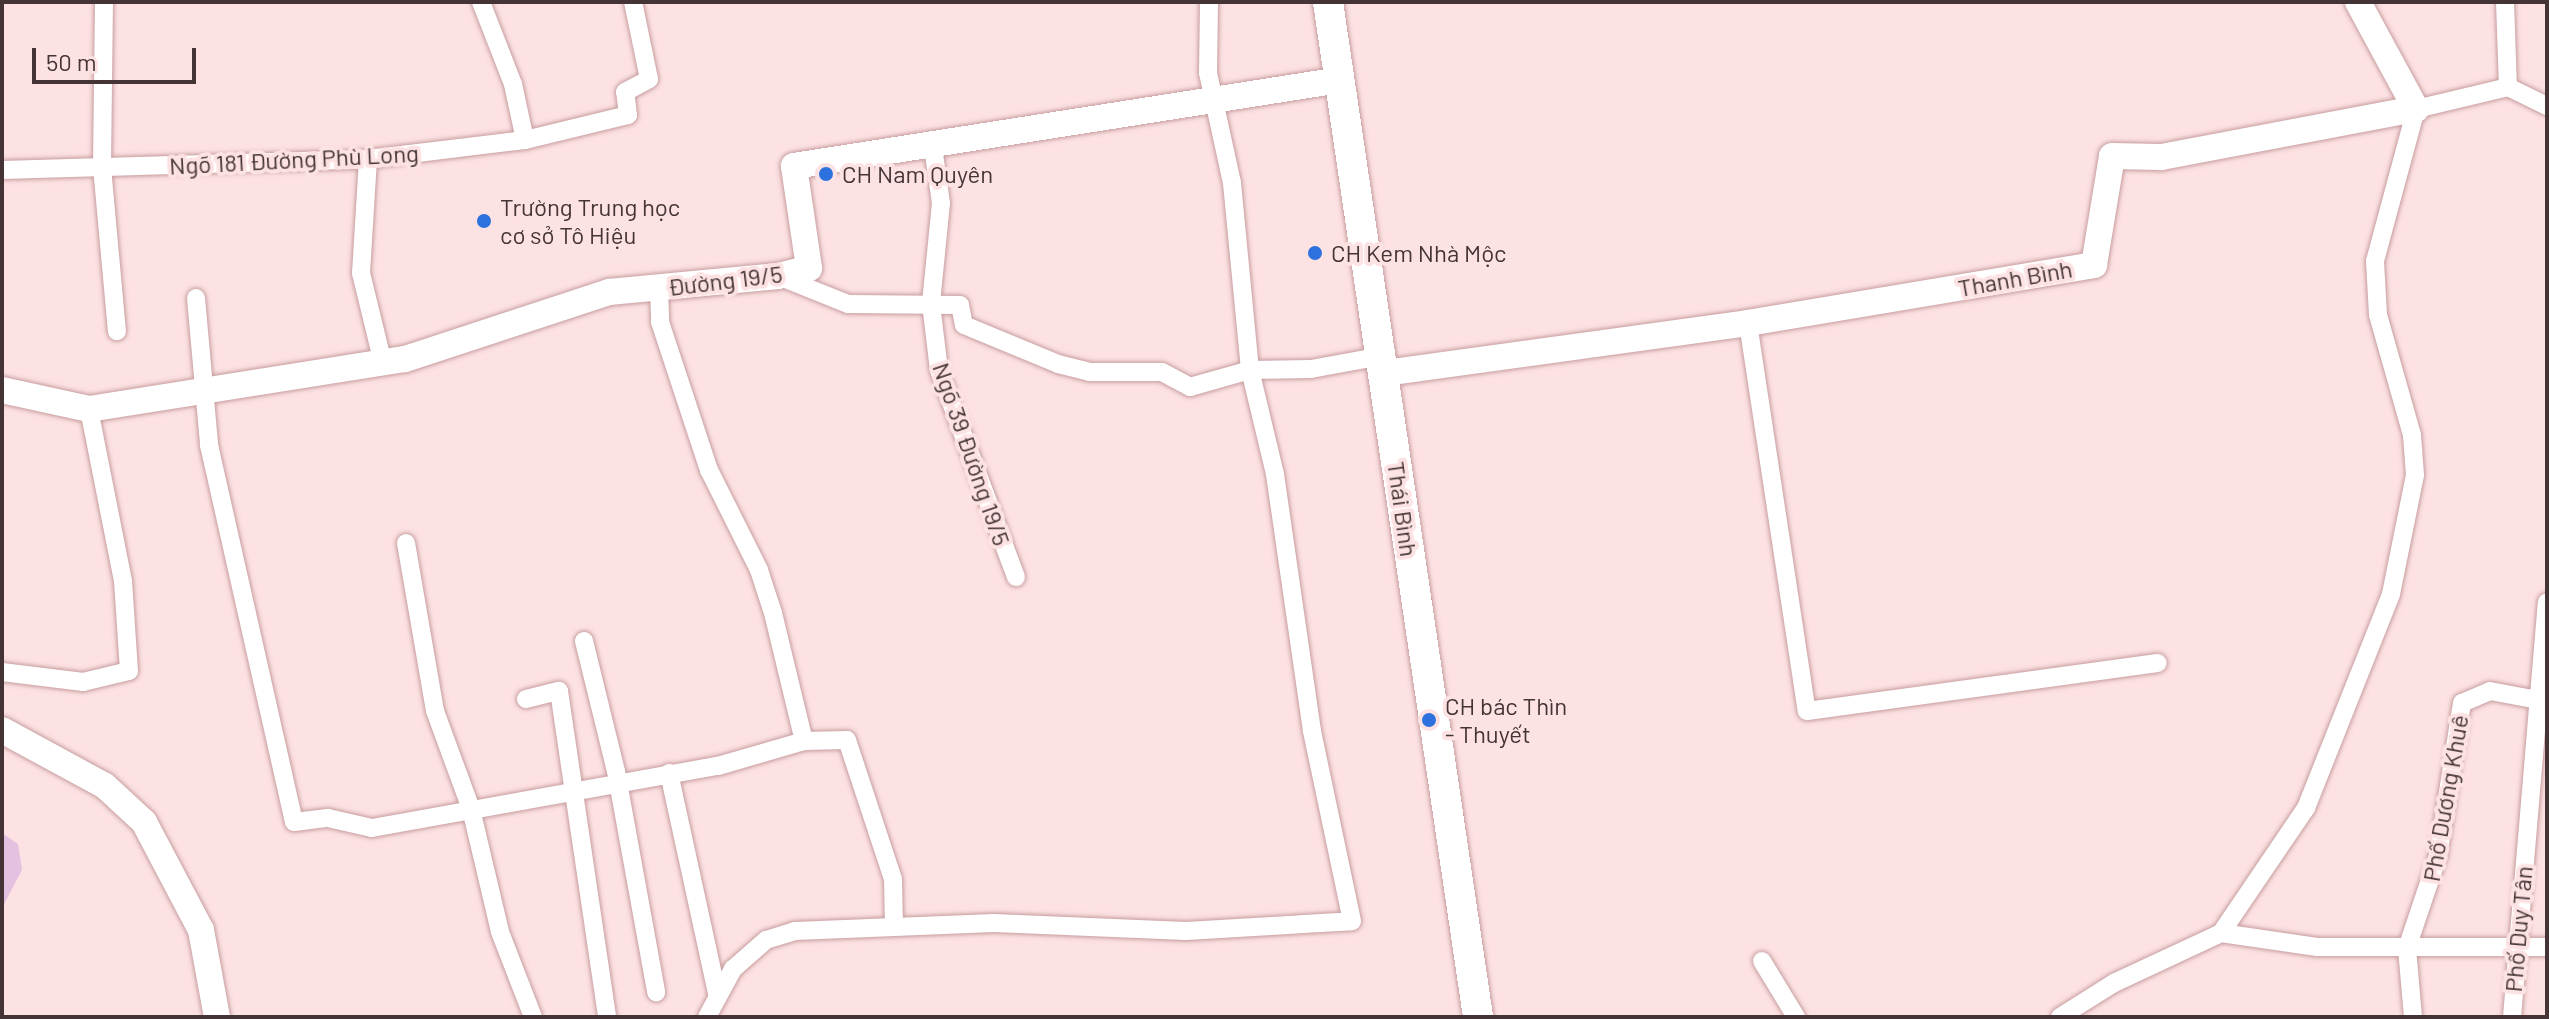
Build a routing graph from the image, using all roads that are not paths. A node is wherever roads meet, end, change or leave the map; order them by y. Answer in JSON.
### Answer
{"nodes":[{"id":1,"x":104,"y":2,"type":"edge"},
{"id":2,"x":481,"y":2,"type":"edge"},
{"id":3,"x":633,"y":2,"type":"edge"},
{"id":4,"x":1209,"y":2,"type":"edge"},
{"id":5,"x":1328,"y":2,"type":"edge"},
{"id":6,"x":2358,"y":2,"type":"edge"},
{"id":7,"x":2505,"y":2,"type":"edge"},
{"id":8,"x":1340,"y":80,"type":"junction"},
{"id":9,"x":2508,"y":87,"type":"junction"},
{"id":10,"x":1211,"y":98,"type":"junction"},
{"id":11,"x":2547,"y":106,"type":"edge"},
{"id":12,"x":2416,"y":109,"type":"junction"},
{"id":13,"x":525,"y":140,"type":"junction"},
{"id":14,"x":932,"y":140,"type":"junction"},
{"id":15,"x":368,"y":159,"type":"junction"},
{"id":16,"x":102,"y":167,"type":"junction"},
{"id":17,"x":2,"y":170,"type":"edge"},
{"id":18,"x":778,"y":276,"type":"junction"},
{"id":19,"x":659,"y":288,"type":"junction"},
{"id":20,"x":196,"y":298,"type":"dead end"},
{"id":21,"x":931,"y":304,"type":"junction"},
{"id":22,"x":1748,"y":323,"type":"junction"},
{"id":23,"x":117,"y":331,"type":"dead end"},
{"id":24,"x":383,"y":363,"type":"junction"},
{"id":25,"x":1383,"y":364,"type":"junction"},
{"id":26,"x":1250,"y":370,"type":"junction"},
{"id":27,"x":2,"y":390,"type":"edge"},
{"id":28,"x":201,"y":392,"type":"junction"},
{"id":29,"x":89,"y":409,"type":"junction"},
{"id":30,"x":406,"y":543,"type":"dead end"},
{"id":31,"x":1016,"y":577,"type":"dead end"},
{"id":32,"x":2547,"y":602,"type":"edge"},
{"id":33,"x":584,"y":641,"type":"dead end"},
{"id":34,"x":2158,"y":663,"type":"dead end"},
{"id":35,"x":2,"y":672,"type":"edge"},
{"id":36,"x":526,"y":699,"type":"dead end"},
{"id":37,"x":2538,"y":700,"type":"junction"},
{"id":38,"x":2,"y":730,"type":"edge"},
{"id":39,"x":804,"y":741,"type":"junction"},
{"id":40,"x":669,"y":773,"type":"junction"},
{"id":41,"x":619,"y":782,"type":"junction"},
{"id":42,"x":570,"y":790,"type":"junction"},
{"id":43,"x":471,"y":809,"type":"junction"},
{"id":44,"x":894,"y":927,"type":"junction"},
{"id":45,"x":2221,"y":933,"type":"junction"},
{"id":46,"x":2547,"y":947,"type":"edge"},
{"id":47,"x":2407,"y":948,"type":"junction"},
{"id":48,"x":2516,"y":949,"type":"junction"},
{"id":49,"x":1762,"y":961,"type":"dead end"},
{"id":50,"x":656,"y":992,"type":"dead end"},
{"id":51,"x":718,"y":997,"type":"junction"},
{"id":52,"x":217,"y":1017,"type":"edge"},
{"id":53,"x":533,"y":1017,"type":"edge"},
{"id":54,"x":607,"y":1017,"type":"edge"},
{"id":55,"x":707,"y":1017,"type":"edge"},
{"id":56,"x":1478,"y":1017,"type":"edge"},
{"id":57,"x":1796,"y":1017,"type":"edge"},
{"id":58,"x":2060,"y":1017,"type":"edge"},
{"id":59,"x":2413,"y":1017,"type":"edge"},
{"id":60,"x":2512,"y":1017,"type":"edge"}],
"edges":[{"from":1,"to":16,"type":"street"},
{"from":2,"to":13,"type":"street"},
{"from":3,"to":13,"type":"street","name":"Ngõ 181 Đường Phù Long"},
{"from":4,"to":10,"type":"street"},
{"from":5,"to":8,"type":"main road","name":"Thái Bình"},
{"from":6,"to":12,"type":"street"},
{"from":7,"to":9,"type":"street"},
{"from":8,"to":10,"type":"street","name":"Đường 19/5"},
{"from":8,"to":25,"type":"main road","name":"Thái Bình"},
{"from":9,"to":11,"type":"street"},
{"from":9,"to":12,"type":"street","name":"Thanh Bình"},
{"from":10,"to":14,"type":"street","name":"Đường 19/5"},
{"from":10,"to":26,"type":"street"},
{"from":12,"to":22,"type":"street","name":"Thanh Bình"},
{"from":12,"to":45,"type":"street"},
{"from":13,"to":15,"type":"street","name":"Ngõ 181 Đường Phù Long"},
{"from":14,"to":18,"type":"street","name":"Đường 19/5"},
{"from":14,"to":21,"type":"street","name":"Ngõ 39 Đường 19/5"},
{"from":15,"to":16,"type":"street","name":"Ngõ 181 Đường Phù Long"},
{"from":15,"to":24,"type":"street"},
{"from":16,"to":17,"type":"street","name":"Ngõ 181 Đường Phù Long"},
{"from":16,"to":23,"type":"street"},
{"from":18,"to":19,"type":"street","name":"Đường 19/5"},
{"from":18,"to":21,"type":"street"},
{"from":19,"to":24,"type":"street","name":"Đường 19/5"},
{"from":19,"to":39,"type":"street"},
{"from":20,"to":28,"type":"street"},
{"from":21,"to":26,"type":"street"},
{"from":21,"to":31,"type":"street","name":"Ngõ 39 Đường 19/5"},
{"from":22,"to":25,"type":"street","name":"Thanh Bình"},
{"from":22,"to":34,"type":"street"},
{"from":24,"to":28,"type":"street","name":"Đường 19/5"},
{"from":25,"to":26,"type":"street"},
{"from":25,"to":56,"type":"main road","name":"Thái Bình"},
{"from":26,"to":44,"type":"street"},
{"from":27,"to":29,"type":"street","name":"Đường 19/5"},
{"from":28,"to":29,"type":"street","name":"Đường 19/5"},
{"from":28,"to":43,"type":"street"},
{"from":29,"to":35,"type":"street"},
{"from":30,"to":43,"type":"street"},
{"from":32,"to":37,"type":"street","name":"Phố Duy Tân"},
{"from":33,"to":41,"type":"street"},
{"from":36,"to":42,"type":"street"},
{"from":37,"to":47,"type":"street","name":"Phố Dương Khuê"},
{"from":37,"to":48,"type":"street","name":"Phố Duy Tân"},
{"from":38,"to":52,"type":"street"},
{"from":39,"to":40,"type":"street"},
{"from":39,"to":44,"type":"street"},
{"from":40,"to":41,"type":"street"},
{"from":40,"to":51,"type":"street"},
{"from":41,"to":42,"type":"street"},
{"from":41,"to":50,"type":"street"},
{"from":42,"to":43,"type":"street"},
{"from":42,"to":54,"type":"street"},
{"from":43,"to":53,"type":"street"},
{"from":44,"to":51,"type":"street"},
{"from":45,"to":47,"type":"street"},
{"from":45,"to":58,"type":"street"},
{"from":46,"to":48,"type":"street"},
{"from":47,"to":48,"type":"street"},
{"from":47,"to":59,"type":"street","name":"Phố Dương Khuê"},
{"from":48,"to":60,"type":"street","name":"Phố Duy Tân"},
{"from":49,"to":57,"type":"street"},
{"from":51,"to":55,"type":"street"}]}
